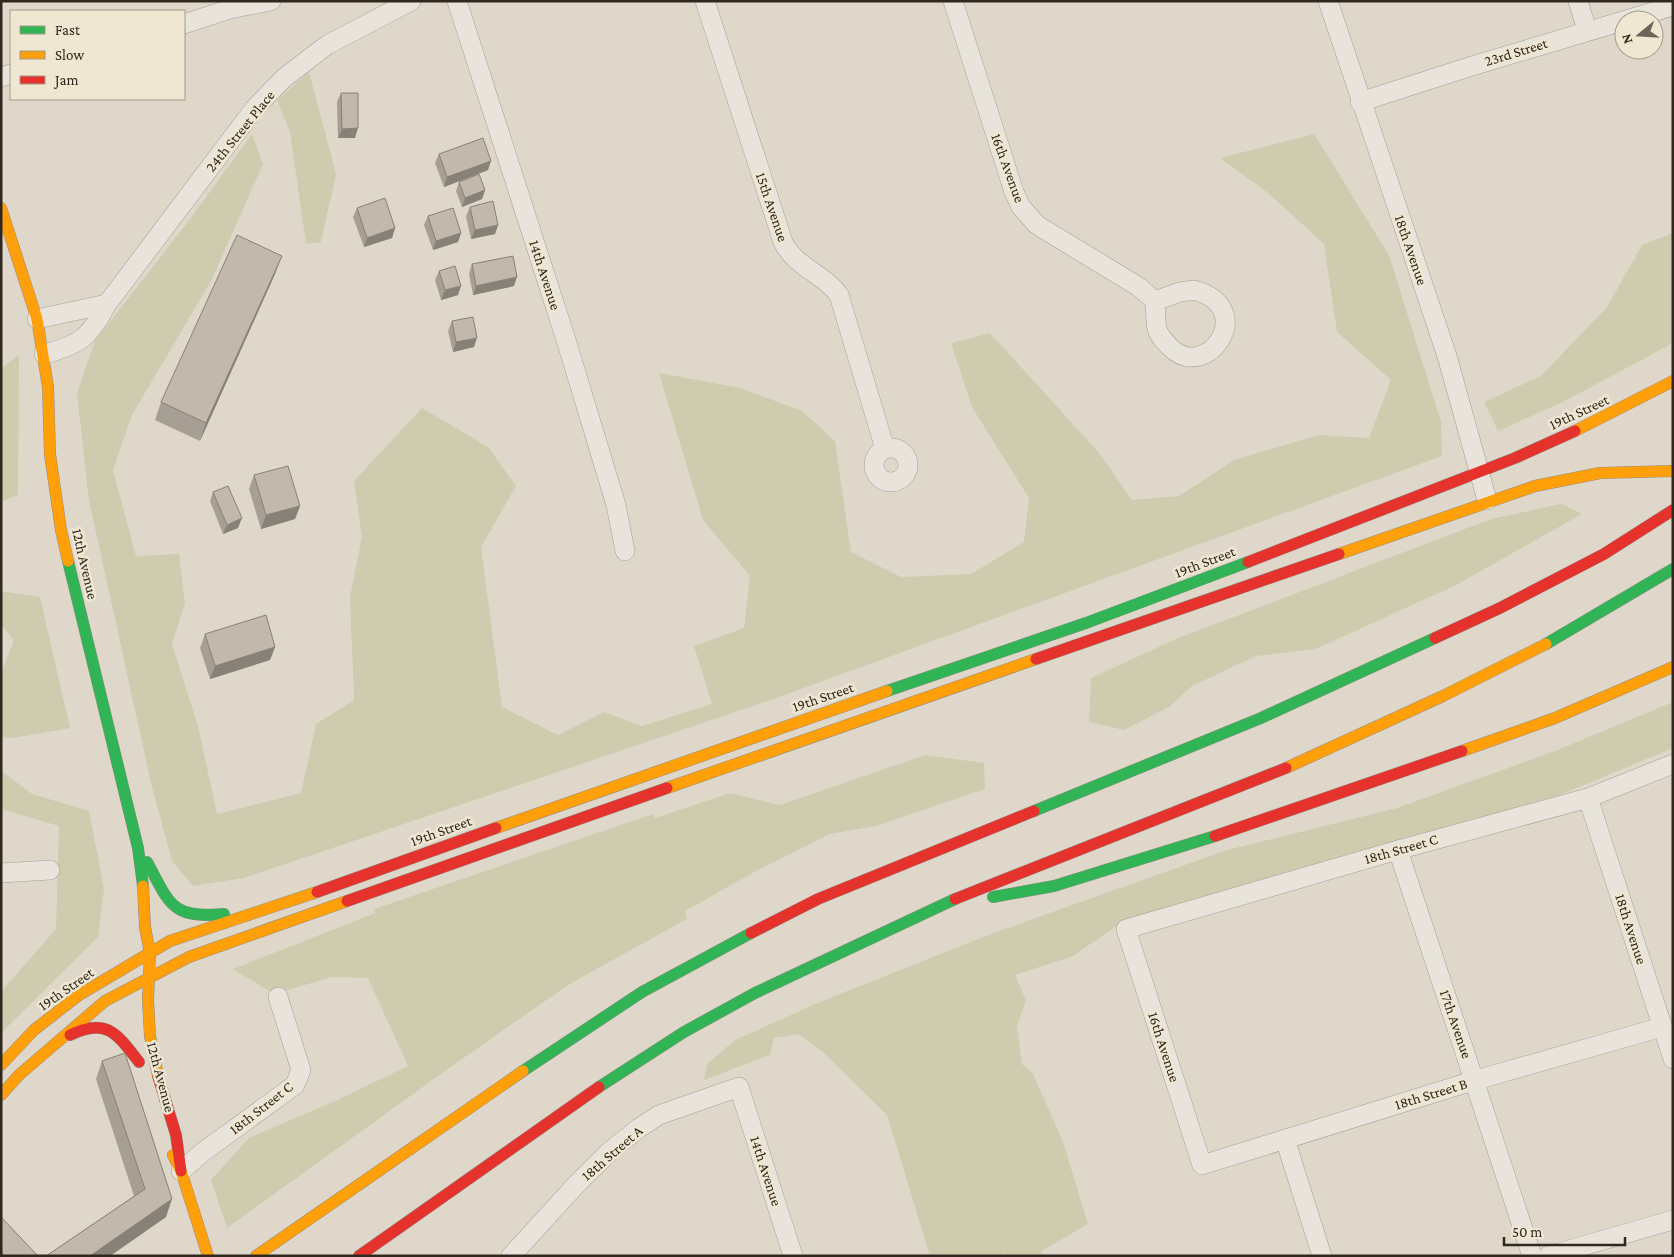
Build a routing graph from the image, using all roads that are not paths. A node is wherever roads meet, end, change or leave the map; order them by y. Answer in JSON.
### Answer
{"nodes":[{"id":1,"x":271,"y":1,"type":"edge"},
{"id":2,"x":411,"y":1,"type":"edge"},
{"id":3,"x":457,"y":1,"type":"edge"},
{"id":4,"x":705,"y":1,"type":"edge"},
{"id":5,"x":953,"y":1,"type":"edge"},
{"id":6,"x":1328,"y":1,"type":"edge"},
{"id":7,"x":1578,"y":1,"type":"edge"},
{"id":8,"x":1673,"y":6,"type":"edge"},
{"id":9,"x":202,"y":10,"type":"edge"},
{"id":10,"x":185,"y":23,"type":"edge"},
{"id":11,"x":1587,"y":30,"type":"junction"},
{"id":12,"x":1360,"y":102,"type":"junction"},
{"id":13,"x":1,"y":208,"type":"edge"},
{"id":14,"x":1155,"y":301,"type":"dead end"},
{"id":15,"x":107,"y":304,"type":"junction"},
{"id":16,"x":37,"y":319,"type":"junction"},
{"id":17,"x":44,"y":354,"type":"junction"},
{"id":18,"x":1673,"y":381,"type":"edge"},
{"id":19,"x":885,"y":450,"type":"dead end"},
{"id":20,"x":1673,"y":471,"type":"edge"},
{"id":21,"x":1481,"y":472,"type":"junction"},
{"id":22,"x":1487,"y":500,"type":"junction"},
{"id":23,"x":1673,"y":505,"type":"edge"},
{"id":24,"x":1673,"y":510,"type":"edge"},
{"id":25,"x":1652,"y":523,"type":"junction"},
{"id":26,"x":625,"y":551,"type":"dead end"},
{"id":27,"x":1673,"y":568,"type":"edge"},
{"id":28,"x":1673,"y":667,"type":"edge"},
{"id":29,"x":1673,"y":764,"type":"edge"},
{"id":30,"x":1588,"y":798,"type":"junction"},
{"id":31,"x":138,"y":848,"type":"junction"},
{"id":32,"x":1398,"y":850,"type":"junction"},
{"id":33,"x":50,"y":870,"type":"dead end"},
{"id":34,"x":1,"y":873,"type":"edge"},
{"id":35,"x":274,"y":907,"type":"junction"},
{"id":36,"x":935,"y":907,"type":"junction"},
{"id":37,"x":145,"y":927,"type":"junction"},
{"id":38,"x":1126,"y":929,"type":"joint"},
{"id":39,"x":150,"y":953,"type":"junction"},
{"id":40,"x":135,"y":962,"type":"junction"},
{"id":41,"x":149,"y":978,"type":"junction"},
{"id":42,"x":134,"y":985,"type":"junction"},
{"id":43,"x":278,"y":997,"type":"dead end"},
{"id":44,"x":134,"y":1003,"type":"dead end"},
{"id":45,"x":1662,"y":1027,"type":"junction"},
{"id":46,"x":135,"y":1036,"type":"dead end"},
{"id":47,"x":58,"y":1041,"type":"junction"},
{"id":48,"x":1673,"y":1059,"type":"edge"},
{"id":49,"x":1,"y":1065,"type":"edge"},
{"id":50,"x":1476,"y":1080,"type":"junction"},
{"id":51,"x":739,"y":1087,"type":"joint"},
{"id":52,"x":1,"y":1095,"type":"edge"},
{"id":53,"x":164,"y":1138,"type":"dead end"},
{"id":54,"x":1285,"y":1139,"type":"junction"},
{"id":55,"x":1202,"y":1165,"type":"joint"},
{"id":56,"x":181,"y":1171,"type":"junction"},
{"id":57,"x":1673,"y":1220,"type":"edge"},
{"id":58,"x":208,"y":1256,"type":"edge"},
{"id":59,"x":256,"y":1256,"type":"edge"},
{"id":60,"x":359,"y":1256,"type":"edge"},
{"id":61,"x":510,"y":1256,"type":"edge"},
{"id":62,"x":793,"y":1256,"type":"edge"},
{"id":63,"x":1322,"y":1256,"type":"edge"},
{"id":64,"x":1532,"y":1256,"type":"edge"},
{"id":65,"x":1548,"y":1256,"type":"edge"}],
"edges":[{"from":1,"to":9,"type":"street"},
{"from":2,"to":15,"type":"street","name":"24th Street Place"},
{"from":3,"to":26,"type":"street","name":"14th Avenue"},
{"from":4,"to":19,"type":"street","name":"15th Avenue"},
{"from":5,"to":14,"type":"street","name":"16th Avenue"},
{"from":6,"to":12,"type":"street","name":"18th Avenue"},
{"from":7,"to":11,"type":"street"},
{"from":8,"to":11,"type":"street","name":"23rd Street"},
{"from":9,"to":10,"type":"street"},
{"from":11,"to":12,"type":"street","name":"23rd Street"},
{"from":12,"to":21,"type":"street","name":"18th Avenue"},
{"from":13,"to":16,"type":"main road","name":"12th Avenue"},
{"from":15,"to":16,"type":"street"},
{"from":15,"to":17,"type":"street","name":"24th Street Place"},
{"from":16,"to":17,"type":"main road","name":"12th Avenue"},
{"from":17,"to":31,"type":"main road","name":"12th Avenue"},
{"from":18,"to":21,"type":"main road","name":"19th Street"},
{"from":20,"to":22,"type":"main road"},
{"from":21,"to":22,"type":"street","name":"18th Avenue"},
{"from":21,"to":35,"type":"main road","name":"19th Street"},
{"from":22,"to":41,"type":"main road"},
{"from":23,"to":25,"type":"main road"},
{"from":24,"to":25,"type":"main road"},
{"from":25,"to":59,"type":"main road"},
{"from":27,"to":36,"type":"main road"},
{"from":28,"to":36,"type":"main road"},
{"from":29,"to":30,"type":"street","name":"18th Street C"},
{"from":30,"to":32,"type":"street","name":"18th Street C"},
{"from":30,"to":45,"type":"street","name":"18th Avenue"},
{"from":31,"to":35,"type":"main road"},
{"from":31,"to":37,"type":"main road","name":"12th Avenue"},
{"from":32,"to":38,"type":"street","name":"18th Street C"},
{"from":32,"to":50,"type":"street","name":"17th Avenue"},
{"from":33,"to":34,"type":"street"},
{"from":35,"to":39,"type":"main road","name":"19th Street"},
{"from":36,"to":60,"type":"main road"},
{"from":37,"to":39,"type":"main road","name":"12th Avenue"},
{"from":37,"to":40,"type":"main road","name":"12th Avenue"},
{"from":38,"to":55,"type":"street","name":"16th Avenue"},
{"from":39,"to":40,"type":"main road","name":"19th Street"},
{"from":39,"to":41,"type":"main road","name":"12th Avenue"},
{"from":40,"to":42,"type":"main road","name":"12th Avenue"},
{"from":40,"to":49,"type":"main road","name":"19th Street"},
{"from":41,"to":42,"type":"main road"},
{"from":41,"to":56,"type":"main road","name":"12th Avenue"},
{"from":42,"to":44,"type":"main road","name":"12th Avenue"},
{"from":42,"to":47,"type":"main road"},
{"from":43,"to":56,"type":"street","name":"18th Street C"},
{"from":45,"to":48,"type":"street","name":"18th Avenue"},
{"from":45,"to":50,"type":"street","name":"18th Street B"},
{"from":46,"to":47,"type":"main road","name":"12th Avenue"},
{"from":47,"to":52,"type":"main road"},
{"from":50,"to":54,"type":"street","name":"18th Street B"},
{"from":50,"to":64,"type":"street","name":"17th Avenue"},
{"from":51,"to":61,"type":"street","name":"18th Street A"},
{"from":51,"to":62,"type":"street","name":"14th Avenue"},
{"from":53,"to":56,"type":"main road","name":"12th Avenue"},
{"from":54,"to":55,"type":"street","name":"18th Street B"},
{"from":54,"to":63,"type":"street"},
{"from":56,"to":58,"type":"main road","name":"12th Avenue"},
{"from":57,"to":65,"type":"street"}]}
